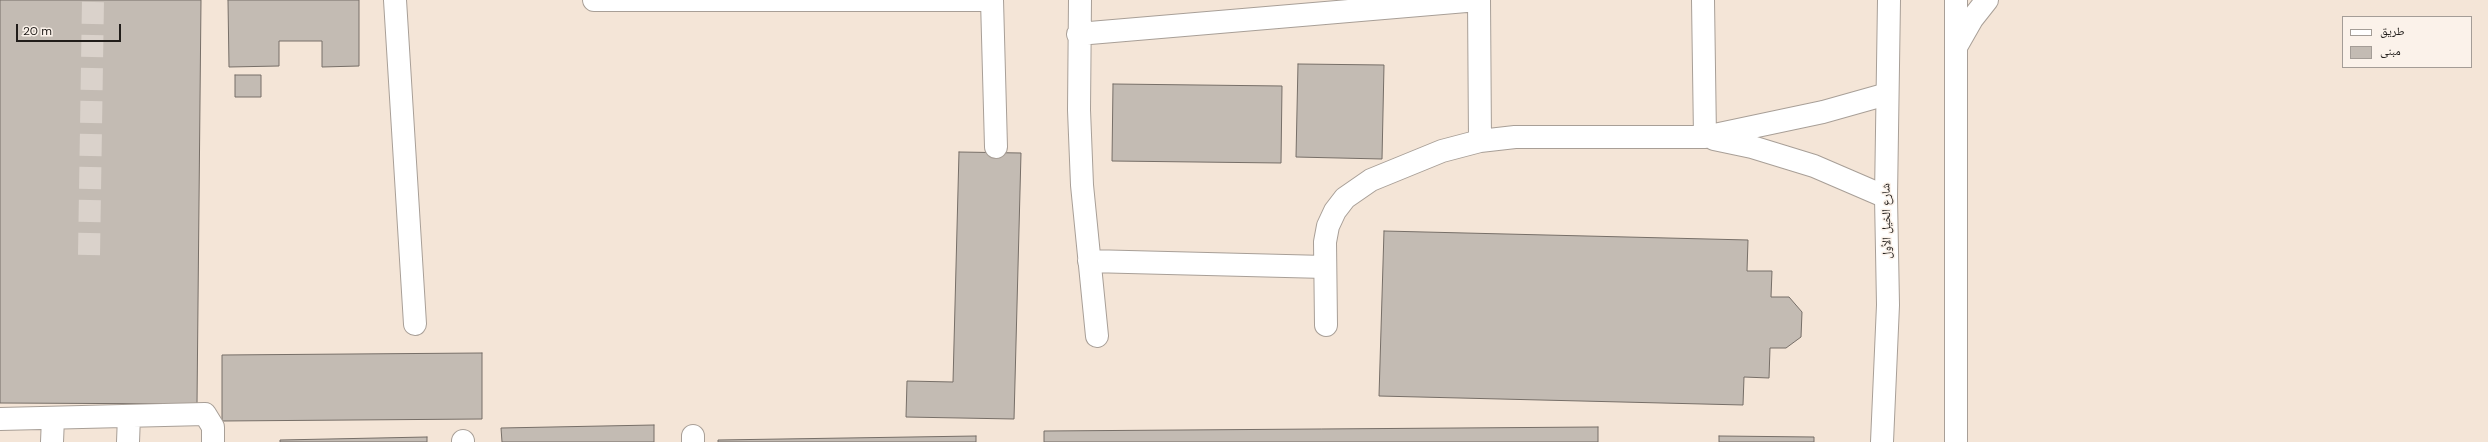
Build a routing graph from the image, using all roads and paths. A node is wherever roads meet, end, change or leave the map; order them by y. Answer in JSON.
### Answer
{"nodes":[{"id":1,"x":395,"y":0,"type":"edge"},
{"id":2,"x":594,"y":0,"type":"edge"},
{"id":3,"x":992,"y":0,"type":"edge"},
{"id":4,"x":1080,"y":0,"type":"edge"},
{"id":5,"x":1478,"y":0,"type":"edge"},
{"id":6,"x":1703,"y":0,"type":"edge"},
{"id":7,"x":1889,"y":0,"type":"edge"},
{"id":8,"x":1956,"y":0,"type":"edge"},
{"id":9,"x":1987,"y":0,"type":"edge"},
{"id":10,"x":1078,"y":34,"type":"junction"},
{"id":11,"x":1956,"y":47,"type":"junction"},
{"id":12,"x":1886,"y":94,"type":"junction"},
{"id":13,"x":1705,"y":137,"type":"junction"},
{"id":14,"x":1480,"y":141,"type":"junction"},
{"id":15,"x":996,"y":147,"type":"dead end"},
{"id":16,"x":1886,"y":197,"type":"junction"},
{"id":17,"x":1089,"y":261,"type":"junction"},
{"id":18,"x":1325,"y":267,"type":"junction"},
{"id":19,"x":415,"y":324,"type":"dead end"},
{"id":20,"x":1326,"y":324,"type":"dead end"},
{"id":21,"x":1097,"y":336,"type":"dead end"},
{"id":22,"x":129,"y":416,"type":"junction"},
{"id":23,"x":53,"y":418,"type":"junction"},
{"id":24,"x":0,"y":419,"type":"edge"},
{"id":25,"x":52,"y":442,"type":"edge"},
{"id":26,"x":128,"y":442,"type":"edge"},
{"id":27,"x":213,"y":442,"type":"edge"},
{"id":28,"x":1882,"y":442,"type":"edge"},
{"id":29,"x":1956,"y":442,"type":"edge"}],
"edges":[{"from":1,"to":19,"type":"main road"},
{"from":2,"to":3,"type":"main road"},
{"from":3,"to":15,"type":"main road"},
{"from":4,"to":10,"type":"main road"},
{"from":5,"to":10,"type":"main road"},
{"from":5,"to":14,"type":"main road"},
{"from":6,"to":13,"type":"main road"},
{"from":7,"to":12,"type":"main road","name":"شارع الخيل الأول"},
{"from":8,"to":11,"type":"main road"},
{"from":9,"to":11,"type":"main road"},
{"from":10,"to":17,"type":"main road"},
{"from":11,"to":29,"type":"main road"},
{"from":12,"to":13,"type":"main road"},
{"from":12,"to":16,"type":"main road","name":"شارع الخيل الأول"},
{"from":13,"to":14,"type":"main road"},
{"from":13,"to":16,"type":"main road"},
{"from":14,"to":18,"type":"main road"},
{"from":16,"to":28,"type":"main road","name":"شارع الخيل الأول"},
{"from":17,"to":18,"type":"main road"},
{"from":17,"to":21,"type":"main road"},
{"from":18,"to":20,"type":"main road"},
{"from":22,"to":23,"type":"main road"},
{"from":22,"to":26,"type":"main road"},
{"from":22,"to":27,"type":"main road"},
{"from":23,"to":24,"type":"main road"},
{"from":23,"to":25,"type":"main road"}]}
